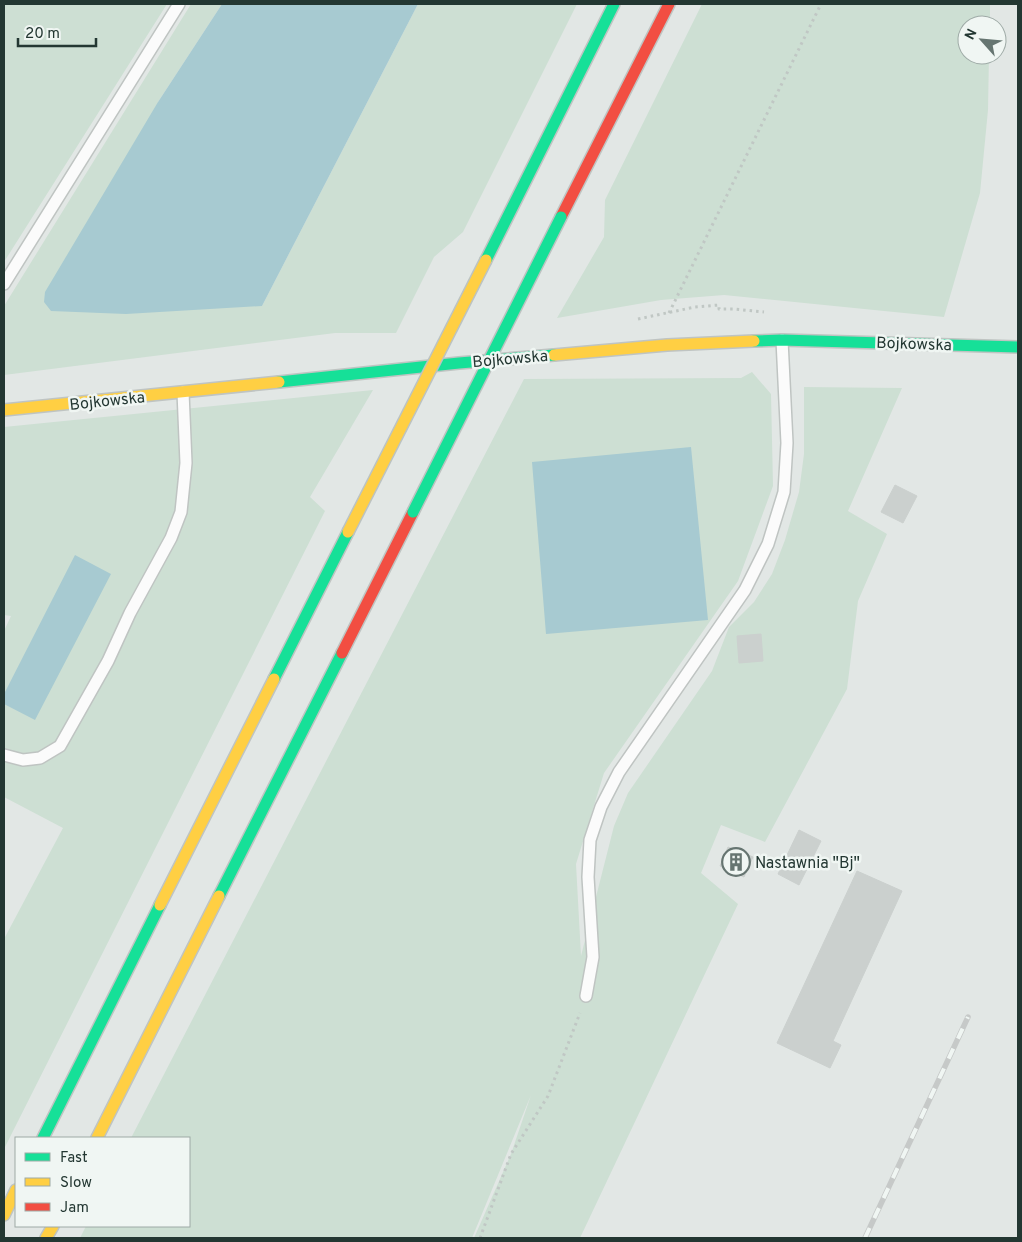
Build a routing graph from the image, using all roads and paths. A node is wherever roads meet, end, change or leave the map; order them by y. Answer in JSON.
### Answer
{"nodes":[{"id":1,"x":179,"y":4,"type":"edge"},
{"id":2,"x":614,"y":4,"type":"edge"},
{"id":3,"x":669,"y":4,"type":"edge"},
{"id":4,"x":821,"y":4,"type":"edge"},
{"id":5,"x":4,"y":284,"type":"edge"},
{"id":6,"x":782,"y":340,"type":"junction"},
{"id":7,"x":667,"y":345,"type":"junction"},
{"id":8,"x":1018,"y":347,"type":"edge"},
{"id":9,"x":183,"y":392,"type":"junction"},
{"id":10,"x":4,"y":410,"type":"edge"},
{"id":11,"x":4,"y":755,"type":"edge"},
{"id":12,"x":586,"y":996,"type":"joint"},
{"id":13,"x":43,"y":1137,"type":"edge"},
{"id":14,"x":98,"y":1137,"type":"edge"},
{"id":15,"x":15,"y":1192,"type":"edge"},
{"id":16,"x":4,"y":1215,"type":"edge"},
{"id":17,"x":52,"y":1227,"type":"edge"},
{"id":18,"x":46,"y":1238,"type":"edge"},
{"id":19,"x":480,"y":1238,"type":"edge"}],
"edges":[{"from":1,"to":5,"type":"lane"},
{"from":2,"to":13,"type":"main road","bridge":true},
{"from":3,"to":14,"type":"main road","bridge":true},
{"from":4,"to":7,"type":"path"},
{"from":6,"to":7,"type":"main road","name":"Bojkowska"},
{"from":6,"to":8,"type":"main road","name":"Bojkowska"},
{"from":6,"to":12,"type":"lane"},
{"from":7,"to":9,"type":"main road","name":"Bojkowska"},
{"from":9,"to":10,"type":"main road","name":"Bojkowska"},
{"from":9,"to":11,"type":"lane"},
{"from":12,"to":19,"type":"path"},
{"from":15,"to":16,"type":"main road"},
{"from":17,"to":18,"type":"main road"}]}
